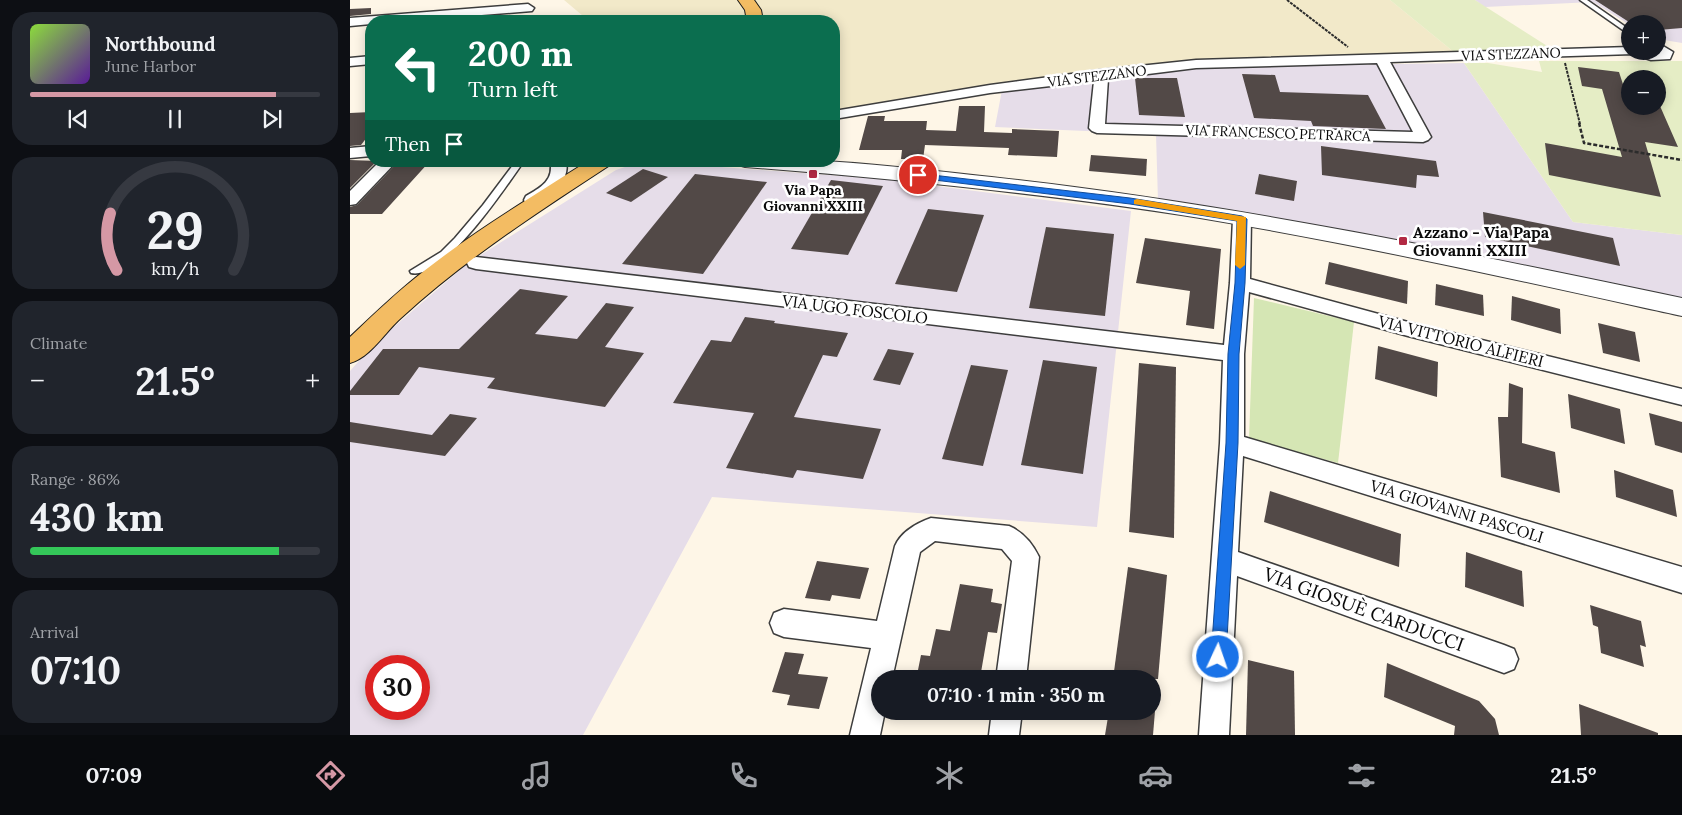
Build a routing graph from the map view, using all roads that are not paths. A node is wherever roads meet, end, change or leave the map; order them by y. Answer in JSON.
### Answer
{"nodes":[{"id":1,"x":487,"y":0,"type":"edge"},
{"id":2,"x":746,"y":0,"type":"edge"},
{"id":3,"x":1583,"y":0,"type":"edge"},
{"id":4,"x":528,"y":8,"type":"dead end"},
{"id":5,"x":478,"y":15,"type":"edge"},
{"id":6,"x":488,"y":15,"type":"edge"},
{"id":7,"x":754,"y":15,"type":"edge"},
{"id":8,"x":365,"y":21,"type":"edge"},
{"id":9,"x":350,"y":22,"type":"edge"},
{"id":10,"x":1621,"y":27,"type":"edge"},
{"id":11,"x":1666,"y":48,"type":"edge"},
{"id":12,"x":1682,"y":48,"type":"edge"},
{"id":13,"x":1621,"y":51,"type":"edge"},
{"id":14,"x":1382,"y":58,"type":"junction"},
{"id":15,"x":365,"y":61,"type":"edge"},
{"id":16,"x":350,"y":62,"type":"edge"},
{"id":17,"x":1100,"y":74,"type":"junction"},
{"id":18,"x":840,"y":114,"type":"edge"},
{"id":19,"x":365,"y":152,"type":"edge"},
{"id":20,"x":350,"y":153,"type":"edge"},
{"id":21,"x":383,"y":167,"type":"edge"},
{"id":22,"x":516,"y":167,"type":"edge"},
{"id":23,"x":560,"y":167,"type":"edge"},
{"id":24,"x":595,"y":167,"type":"edge"},
{"id":25,"x":609,"y":167,"type":"edge"},
{"id":26,"x":828,"y":167,"type":"edge"},
{"id":27,"x":350,"y":200,"type":"edge"},
{"id":28,"x":1242,"y":219,"type":"junction"},
{"id":29,"x":476,"y":251,"type":"junction"},
{"id":30,"x":415,"y":271,"type":"dead end"},
{"id":31,"x":1240,"y":283,"type":"junction"},
{"id":32,"x":1682,"y":307,"type":"edge"},
{"id":33,"x":350,"y":353,"type":"edge"},
{"id":34,"x":1234,"y":354,"type":"junction"},
{"id":35,"x":1682,"y":397,"type":"edge"},
{"id":36,"x":1232,"y":443,"type":"junction"},
{"id":37,"x":1224,"y":559,"type":"junction"},
{"id":38,"x":1682,"y":580,"type":"edge"},
{"id":39,"x":784,"y":623,"type":"dead end"},
{"id":40,"x":888,"y":636,"type":"junction"},
{"id":41,"x":1504,"y":659,"type":"dead end"},
{"id":42,"x":1012,"y":670,"type":"edge"},
{"id":43,"x":1006,"y":720,"type":"edge"},
{"id":44,"x":865,"y":735,"type":"edge"},
{"id":45,"x":1004,"y":735,"type":"edge"},
{"id":46,"x":1214,"y":735,"type":"edge"}],
"edges":[{"from":1,"to":5,"type":"street"},
{"from":2,"to":7,"type":"main road"},
{"from":3,"to":10,"type":"lane"},
{"from":4,"to":6,"type":"street"},
{"from":8,"to":9,"type":"street"},
{"from":11,"to":12,"type":"street"},
{"from":13,"to":14,"type":"street","name":"VIA STEZZANO"},
{"from":14,"to":17,"type":"street","name":"VIA STEZZANO"},
{"from":14,"to":17,"type":"street","name":"VIA FRANCESCO PETRARCA"},
{"from":15,"to":16,"type":"street"},
{"from":17,"to":18,"type":"street","name":"VIA STEZZANO"},
{"from":19,"to":20,"type":"street"},
{"from":21,"to":27,"type":"street"},
{"from":22,"to":30,"type":"lane"},
{"from":23,"to":29,"type":"street"},
{"from":24,"to":29,"type":"main road"},
{"from":25,"to":29,"type":"main road"},
{"from":26,"to":28,"type":"street"},
{"from":28,"to":31,"type":"street"},
{"from":28,"to":32,"type":"street"},
{"from":29,"to":33,"type":"main road"},
{"from":29,"to":34,"type":"street","name":"VIA UGO FOSCOLO"},
{"from":31,"to":34,"type":"street"},
{"from":31,"to":35,"type":"street","name":"VIA VITTORIO ALFIERI"},
{"from":34,"to":36,"type":"street"},
{"from":36,"to":37,"type":"street"},
{"from":36,"to":38,"type":"street","name":"VIA GIOVANNI PASCOLI"},
{"from":37,"to":41,"type":"street","name":"VIA GIOSUÈ CARDUCCI"},
{"from":37,"to":46,"type":"street"},
{"from":39,"to":40,"type":"street"},
{"from":40,"to":42,"type":"street"},
{"from":40,"to":44,"type":"street"},
{"from":43,"to":45,"type":"street"}]}
